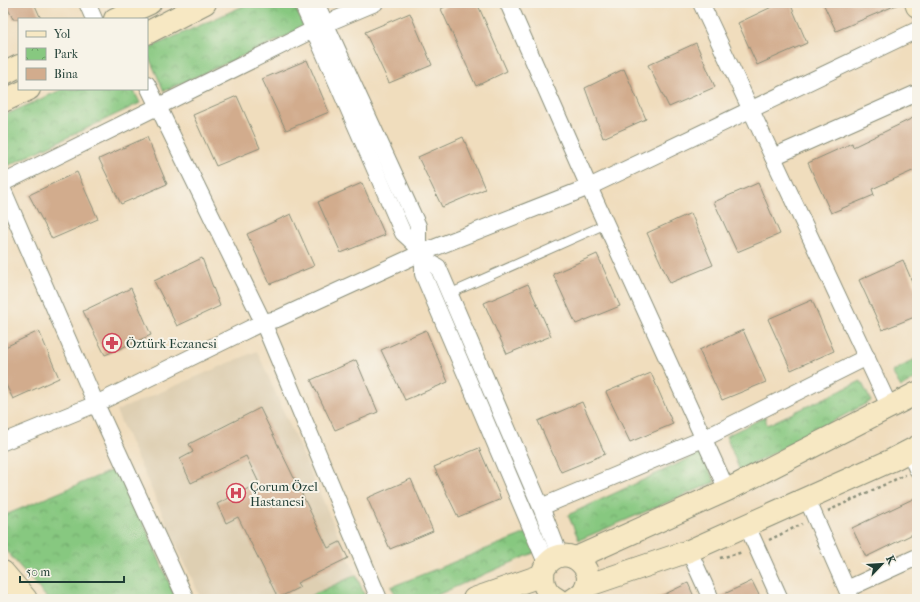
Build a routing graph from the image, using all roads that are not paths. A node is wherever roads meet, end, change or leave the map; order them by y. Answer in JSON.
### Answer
{"nodes":[{"id":1,"x":87,"y":3,"type":"edge"},
{"id":2,"x":150,"y":3,"type":"edge"},
{"id":3,"x":205,"y":3,"type":"edge"},
{"id":4,"x":302,"y":3,"type":"edge"},
{"id":5,"x":316,"y":3,"type":"edge"},
{"id":6,"x":375,"y":3,"type":"edge"},
{"id":7,"x":508,"y":3,"type":"edge"},
{"id":8,"x":701,"y":3,"type":"edge"},
{"id":9,"x":916,"y":3,"type":"edge"},
{"id":10,"x":917,"y":6,"type":"edge"},
{"id":11,"x":94,"y":18,"type":"edge"},
{"id":12,"x":117,"y":18,"type":"edge"},
{"id":13,"x":320,"y":27,"type":"junction"},
{"id":14,"x":917,"y":30,"type":"edge"},
{"id":15,"x":148,"y":32,"type":"edge"},
{"id":16,"x":18,"y":66,"type":"edge"},
{"id":17,"x":3,"y":74,"type":"edge"},
{"id":18,"x":148,"y":86,"type":"edge"},
{"id":19,"x":27,"y":90,"type":"edge"},
{"id":20,"x":917,"y":93,"type":"edge"},
{"id":21,"x":3,"y":101,"type":"edge"},
{"id":22,"x":158,"y":106,"type":"junction"},
{"id":23,"x":751,"y":108,"type":"junction"},
{"id":24,"x":773,"y":157,"type":"junction"},
{"id":25,"x":3,"y":183,"type":"edge"},
{"id":26,"x":589,"y":187,"type":"junction"},
{"id":27,"x":3,"y":190,"type":"edge"},
{"id":28,"x":606,"y":224,"type":"junction"},
{"id":29,"x":421,"y":253,"type":"junction"},
{"id":30,"x":449,"y":294,"type":"junction"},
{"id":31,"x":263,"y":322,"type":"junction"},
{"id":32,"x":867,"y":357,"type":"junction"},
{"id":33,"x":917,"y":393,"type":"edge"},
{"id":34,"x":96,"y":404,"type":"junction"},
{"id":35,"x":890,"y":408,"type":"junction"},
{"id":36,"x":703,"y":439,"type":"junction"},
{"id":37,"x":3,"y":442,"type":"edge"},
{"id":38,"x":914,"y":456,"type":"edge"},
{"id":39,"x":727,"y":490,"type":"junction"},
{"id":40,"x":807,"y":499,"type":"junction"},
{"id":41,"x":541,"y":507,"type":"junction"},
{"id":42,"x":747,"y":526,"type":"junction"},
{"id":43,"x":689,"y":551,"type":"junction"},
{"id":44,"x":917,"y":557,"type":"edge"},
{"id":45,"x":557,"y":563,"type":"junction"},
{"id":46,"x":3,"y":572,"type":"edge"},
{"id":47,"x":580,"y":592,"type":"edge"},
{"id":48,"x":849,"y":594,"type":"edge"},
{"id":49,"x":550,"y":598,"type":"edge"},
{"id":50,"x":26,"y":599,"type":"edge"},
{"id":51,"x":186,"y":599,"type":"edge"},
{"id":52,"x":379,"y":599,"type":"edge"},
{"id":53,"x":474,"y":599,"type":"edge"},
{"id":54,"x":711,"y":599,"type":"edge"},
{"id":55,"x":780,"y":599,"type":"edge"}],
"edges":[{"from":1,"to":11,"type":"street"},
{"from":2,"to":12,"type":"street"},
{"from":3,"to":15,"type":"street"},
{"from":4,"to":13,"type":"street"},
{"from":5,"to":13,"type":"street"},
{"from":6,"to":13,"type":"street"},
{"from":7,"to":26,"type":"street"},
{"from":8,"to":23,"type":"street"},
{"from":9,"to":10,"type":"street"},
{"from":13,"to":22,"type":"street"},
{"from":13,"to":29,"type":"street"},
{"from":14,"to":23,"type":"street"},
{"from":16,"to":17,"type":"street"},
{"from":18,"to":22,"type":"street"},
{"from":19,"to":21,"type":"street"},
{"from":20,"to":24,"type":"street"},
{"from":22,"to":25,"type":"street"},
{"from":22,"to":31,"type":"street"},
{"from":23,"to":24,"type":"street"},
{"from":23,"to":26,"type":"street"},
{"from":24,"to":32,"type":"street"},
{"from":26,"to":28,"type":"street"},
{"from":26,"to":29,"type":"street"},
{"from":27,"to":34,"type":"street"},
{"from":28,"to":30,"type":"lane"},
{"from":28,"to":36,"type":"street"},
{"from":29,"to":30,"type":"street"},
{"from":29,"to":31,"type":"street"},
{"from":29,"to":45,"type":"street"},
{"from":30,"to":41,"type":"street"},
{"from":31,"to":34,"type":"street"},
{"from":31,"to":52,"type":"street"},
{"from":32,"to":35,"type":"street"},
{"from":32,"to":36,"type":"street"},
{"from":33,"to":35,"type":"street"},
{"from":34,"to":37,"type":"street"},
{"from":34,"to":51,"type":"street"},
{"from":35,"to":39,"type":"street"},
{"from":36,"to":39,"type":"street"},
{"from":36,"to":41,"type":"street"},
{"from":38,"to":40,"type":"street"},
{"from":39,"to":45,"type":"street"},
{"from":40,"to":42,"type":"street"},
{"from":40,"to":48,"type":"street"},
{"from":41,"to":45,"type":"street"},
{"from":42,"to":43,"type":"street"},
{"from":42,"to":55,"type":"street"},
{"from":43,"to":47,"type":"street"},
{"from":43,"to":54,"type":"street"},
{"from":44,"to":48,"type":"street"},
{"from":45,"to":47,"type":"street"},
{"from":45,"to":49,"type":"street"},
{"from":45,"to":53,"type":"street"},
{"from":46,"to":50,"type":"street"}]}
